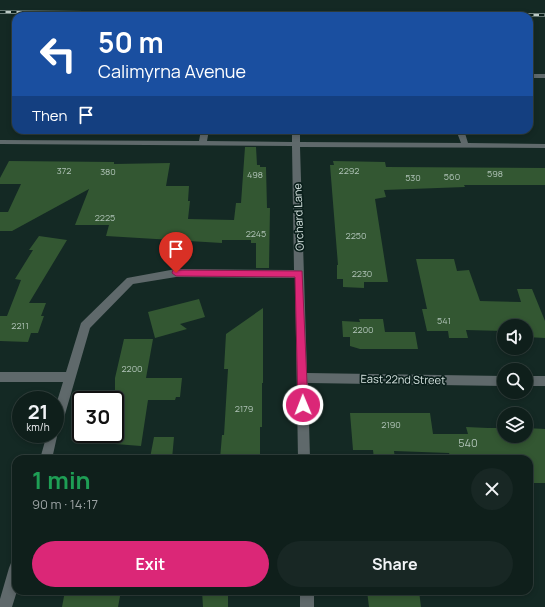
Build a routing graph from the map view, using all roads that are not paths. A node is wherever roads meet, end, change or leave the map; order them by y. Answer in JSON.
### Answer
{"nodes":[{"id":1,"x":533,"y":76,"type":"edge"},
{"id":2,"x":545,"y":76,"type":"edge"},
{"id":3,"x":204,"y":134,"type":"edge"},
{"id":4,"x":296,"y":134,"type":"edge"},
{"id":5,"x":461,"y":134,"type":"edge"},
{"id":6,"x":0,"y":142,"type":"edge"},
{"id":7,"x":203,"y":143,"type":"junction"},
{"id":8,"x":296,"y":144,"type":"junction"},
{"id":9,"x":465,"y":145,"type":"junction"},
{"id":10,"x":545,"y":146,"type":"edge"},
{"id":11,"x":299,"y":274,"type":"junction"},
{"id":12,"x":0,"y":377,"type":"edge"},
{"id":13,"x":69,"y":377,"type":"junction"},
{"id":14,"x":303,"y":378,"type":"junction"},
{"id":15,"x":497,"y":381,"type":"edge"},
{"id":16,"x":533,"y":381,"type":"edge"},
{"id":17,"x":545,"y":381,"type":"edge"},
{"id":18,"x":64,"y":395,"type":"edge"},
{"id":19,"x":51,"y":443,"type":"edge"},
{"id":20,"x":47,"y":455,"type":"edge"},
{"id":21,"x":304,"y":455,"type":"edge"},
{"id":22,"x":12,"y":582,"type":"edge"},
{"id":23,"x":307,"y":595,"type":"edge"},
{"id":24,"x":5,"y":607,"type":"edge"},
{"id":25,"x":307,"y":607,"type":"edge"}],
"edges":[{"from":1,"to":2,"type":"street"},
{"from":3,"to":7,"type":"street"},
{"from":4,"to":8,"type":"street","name":"Orchard Lane"},
{"from":5,"to":9,"type":"street"},
{"from":6,"to":7,"type":"street"},
{"from":7,"to":8,"type":"street"},
{"from":8,"to":9,"type":"street"},
{"from":8,"to":11,"type":"street","name":"Orchard Lane"},
{"from":9,"to":10,"type":"street"},
{"from":11,"to":13,"type":"street"},
{"from":11,"to":14,"type":"street","name":"Orchard Lane"},
{"from":12,"to":13,"type":"street"},
{"from":13,"to":18,"type":"street"},
{"from":14,"to":15,"type":"street","name":"East 22nd Street"},
{"from":14,"to":21,"type":"street","name":"Orchard Lane"},
{"from":16,"to":17,"type":"street"},
{"from":19,"to":20,"type":"street"},
{"from":22,"to":24,"type":"street"},
{"from":23,"to":25,"type":"street"}]}
